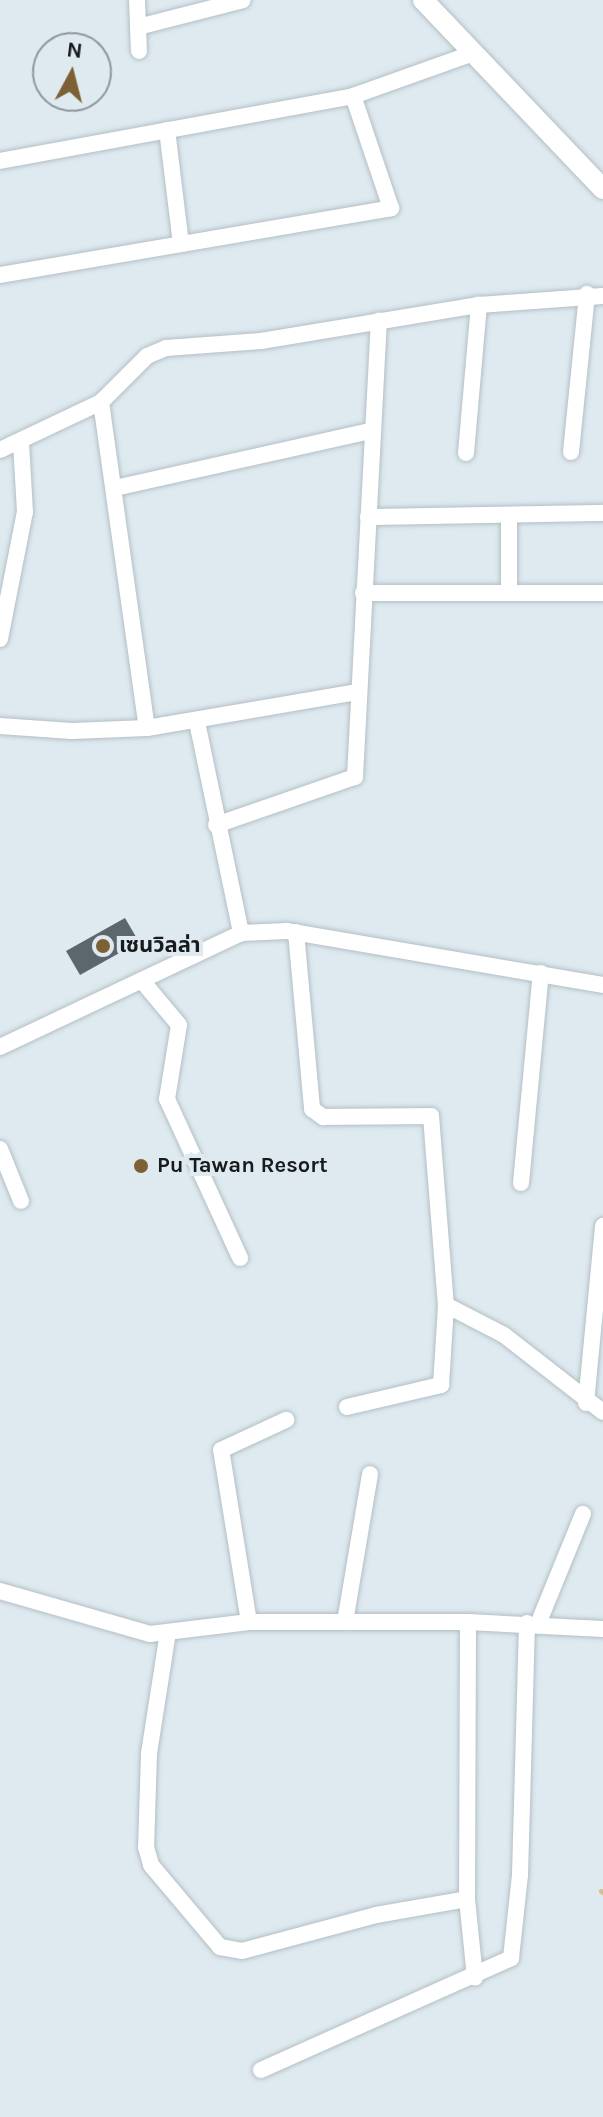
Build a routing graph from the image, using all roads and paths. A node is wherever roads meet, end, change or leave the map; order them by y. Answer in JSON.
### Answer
{"nodes":[{"id":1,"x":137,"y":0,"type":"edge"},
{"id":2,"x":243,"y":0,"type":"edge"},
{"id":3,"x":423,"y":0,"type":"edge"},
{"id":4,"x":138,"y":27,"type":"junction"},
{"id":5,"x":139,"y":51,"type":"dead end"},
{"id":6,"x":474,"y":53,"type":"junction"},
{"id":7,"x":353,"y":96,"type":"junction"},
{"id":8,"x":167,"y":130,"type":"junction"},
{"id":9,"x":0,"y":161,"type":"edge"},
{"id":10,"x":603,"y":189,"type":"edge"},
{"id":11,"x":181,"y":244,"type":"junction"},
{"id":12,"x":0,"y":275,"type":"edge"},
{"id":13,"x":595,"y":295,"type":"edge"},
{"id":14,"x":479,"y":305,"type":"junction"},
{"id":15,"x":379,"y":321,"type":"junction"},
{"id":16,"x":101,"y":402,"type":"junction"},
{"id":17,"x":371,"y":431,"type":"junction"},
{"id":18,"x":21,"y":442,"type":"junction"},
{"id":19,"x":0,"y":450,"type":"edge"},
{"id":20,"x":571,"y":452,"type":"dead end"},
{"id":21,"x":466,"y":453,"type":"dead end"},
{"id":22,"x":115,"y":488,"type":"junction"},
{"id":23,"x":603,"y":513,"type":"edge"},
{"id":24,"x":509,"y":516,"type":"junction"},
{"id":25,"x":368,"y":517,"type":"junction"},
{"id":26,"x":509,"y":592,"type":"junction"},
{"id":27,"x":363,"y":593,"type":"junction"},
{"id":28,"x":603,"y":593,"type":"edge"},
{"id":29,"x":0,"y":639,"type":"edge"},
{"id":30,"x":358,"y":692,"type":"junction"},
{"id":31,"x":197,"y":722,"type":"junction"},
{"id":32,"x":0,"y":726,"type":"edge"},
{"id":33,"x":147,"y":728,"type":"junction"},
{"id":34,"x":216,"y":825,"type":"junction"},
{"id":35,"x":296,"y":932,"type":"junction"},
{"id":36,"x":241,"y":933,"type":"junction"},
{"id":37,"x":541,"y":973,"type":"junction"},
{"id":38,"x":143,"y":982,"type":"junction"},
{"id":39,"x":603,"y":985,"type":"edge"},
{"id":40,"x":0,"y":1047,"type":"edge"},
{"id":41,"x":0,"y":1149,"type":"edge"},
{"id":42,"x":521,"y":1183,"type":"dead end"},
{"id":43,"x":21,"y":1201,"type":"dead end"},
{"id":44,"x":603,"y":1226,"type":"edge"},
{"id":45,"x":240,"y":1258,"type":"dead end"},
{"id":46,"x":446,"y":1305,"type":"junction"},
{"id":47,"x":586,"y":1403,"type":"junction"},
{"id":48,"x":347,"y":1407,"type":"dead end"},
{"id":49,"x":603,"y":1412,"type":"edge"},
{"id":50,"x":286,"y":1420,"type":"dead end"},
{"id":51,"x":370,"y":1474,"type":"dead end"},
{"id":52,"x":583,"y":1514,"type":"dead end"},
{"id":53,"x":0,"y":1591,"type":"edge"},
{"id":54,"x":249,"y":1622,"type":"junction"},
{"id":55,"x":345,"y":1622,"type":"junction"},
{"id":56,"x":468,"y":1622,"type":"junction"},
{"id":57,"x":532,"y":1623,"type":"junction"},
{"id":58,"x":603,"y":1629,"type":"edge"},
{"id":59,"x":168,"y":1632,"type":"junction"},
{"id":60,"x":467,"y":1899,"type":"junction"},
{"id":61,"x":475,"y":1978,"type":"junction"},
{"id":62,"x":261,"y":2070,"type":"dead end"}],
"edges":[{"from":1,"to":4,"type":"street"},
{"from":2,"to":4,"type":"street"},
{"from":3,"to":6,"type":"main road"},
{"from":4,"to":5,"type":"street"},
{"from":6,"to":7,"type":"street"},
{"from":6,"to":10,"type":"main road"},
{"from":7,"to":8,"type":"street"},
{"from":7,"to":11,"type":"street"},
{"from":8,"to":9,"type":"street"},
{"from":8,"to":11,"type":"street"},
{"from":11,"to":12,"type":"street"},
{"from":13,"to":14,"type":"street"},
{"from":13,"to":20,"type":"street"},
{"from":14,"to":15,"type":"street"},
{"from":14,"to":21,"type":"street"},
{"from":15,"to":16,"type":"street"},
{"from":15,"to":17,"type":"street"},
{"from":16,"to":18,"type":"street"},
{"from":16,"to":22,"type":"street"},
{"from":17,"to":22,"type":"street"},
{"from":17,"to":25,"type":"street"},
{"from":18,"to":19,"type":"street"},
{"from":18,"to":29,"type":"street"},
{"from":22,"to":33,"type":"street"},
{"from":23,"to":24,"type":"street"},
{"from":24,"to":25,"type":"street"},
{"from":24,"to":26,"type":"street"},
{"from":25,"to":27,"type":"street"},
{"from":26,"to":27,"type":"street"},
{"from":26,"to":28,"type":"street"},
{"from":27,"to":30,"type":"street"},
{"from":30,"to":31,"type":"street"},
{"from":30,"to":34,"type":"street"},
{"from":31,"to":33,"type":"street"},
{"from":31,"to":34,"type":"street"},
{"from":32,"to":33,"type":"street"},
{"from":34,"to":36,"type":"street"},
{"from":35,"to":36,"type":"street"},
{"from":35,"to":37,"type":"street"},
{"from":35,"to":46,"type":"street"},
{"from":36,"to":38,"type":"street"},
{"from":37,"to":39,"type":"street"},
{"from":37,"to":42,"type":"street"},
{"from":38,"to":40,"type":"street"},
{"from":38,"to":45,"type":"street"},
{"from":41,"to":43,"type":"street"},
{"from":44,"to":47,"type":"street"},
{"from":46,"to":47,"type":"street"},
{"from":46,"to":48,"type":"street"},
{"from":47,"to":49,"type":"street"},
{"from":50,"to":54,"type":"street"},
{"from":51,"to":55,"type":"street"},
{"from":52,"to":57,"type":"street"},
{"from":53,"to":59,"type":"street"},
{"from":54,"to":55,"type":"street"},
{"from":54,"to":59,"type":"street"},
{"from":55,"to":56,"type":"street"},
{"from":56,"to":57,"type":"street"},
{"from":56,"to":60,"type":"street"},
{"from":57,"to":58,"type":"street"},
{"from":57,"to":61,"type":"street"},
{"from":59,"to":60,"type":"street"},
{"from":60,"to":61,"type":"street"},
{"from":61,"to":62,"type":"street"}]}
